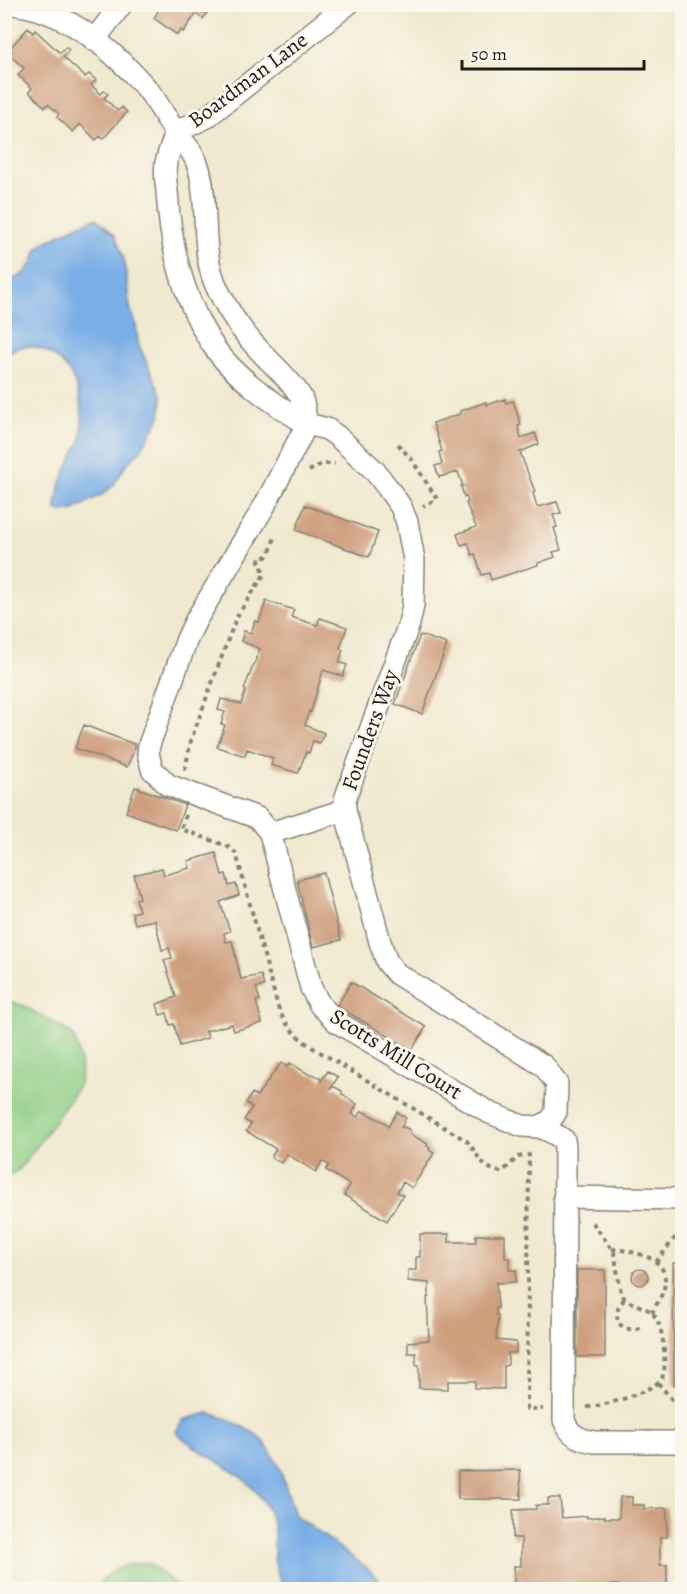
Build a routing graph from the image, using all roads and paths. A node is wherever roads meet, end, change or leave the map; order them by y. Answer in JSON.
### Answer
{"nodes":[{"id":1,"x":13,"y":4,"type":"edge"},
{"id":2,"x":122,"y":4,"type":"edge"},
{"id":3,"x":348,"y":4,"type":"edge"},
{"id":4,"x":94,"y":40,"type":"junction"},
{"id":5,"x":176,"y":132,"type":"junction"},
{"id":6,"x":306,"y":424,"type":"junction"},
{"id":7,"x":345,"y":810,"type":"junction"},
{"id":8,"x":270,"y":833,"type":"junction"},
{"id":9,"x":539,"y":1127,"type":"junction"},
{"id":10,"x":564,"y":1197,"type":"junction"},
{"id":11,"x":680,"y":1207,"type":"edge"},
{"id":12,"x":612,"y":1249,"type":"dead end"},
{"id":13,"x":656,"y":1262,"type":"junction"},
{"id":14,"x":624,"y":1299,"type":"dead end"},
{"id":15,"x":652,"y":1312,"type":"dead end"},
{"id":16,"x":640,"y":1328,"type":"dead end"},
{"id":17,"x":658,"y":1383,"type":"dead end"},
{"id":18,"x":682,"y":1414,"type":"edge"},
{"id":19,"x":682,"y":1442,"type":"edge"}],
"edges":[{"from":1,"to":4,"type":"street"},
{"from":2,"to":4,"type":"street"},
{"from":3,"to":5,"type":"street","name":"Boardman Lane"},
{"from":4,"to":5,"type":"street"},
{"from":5,"to":6,"type":"street"},
{"from":5,"to":6,"type":"street","name":"Founders Way"},
{"from":6,"to":7,"type":"street","name":"Founders Way"},
{"from":6,"to":8,"type":"street"},
{"from":7,"to":8,"type":"street","name":"Founders Way"},
{"from":7,"to":9,"type":"street"},
{"from":8,"to":9,"type":"street","name":"Scotts Mill Court"},
{"from":9,"to":10,"type":"street","name":"Scotts Mill Court"},
{"from":10,"to":11,"type":"street"},
{"from":10,"to":19,"type":"street","name":"Scotts Mill Court"},
{"from":11,"to":13,"type":"path"},
{"from":12,"to":13,"type":"path"},
{"from":13,"to":15,"type":"path"},
{"from":14,"to":16,"type":"path"},
{"from":17,"to":18,"type":"path"}]}
